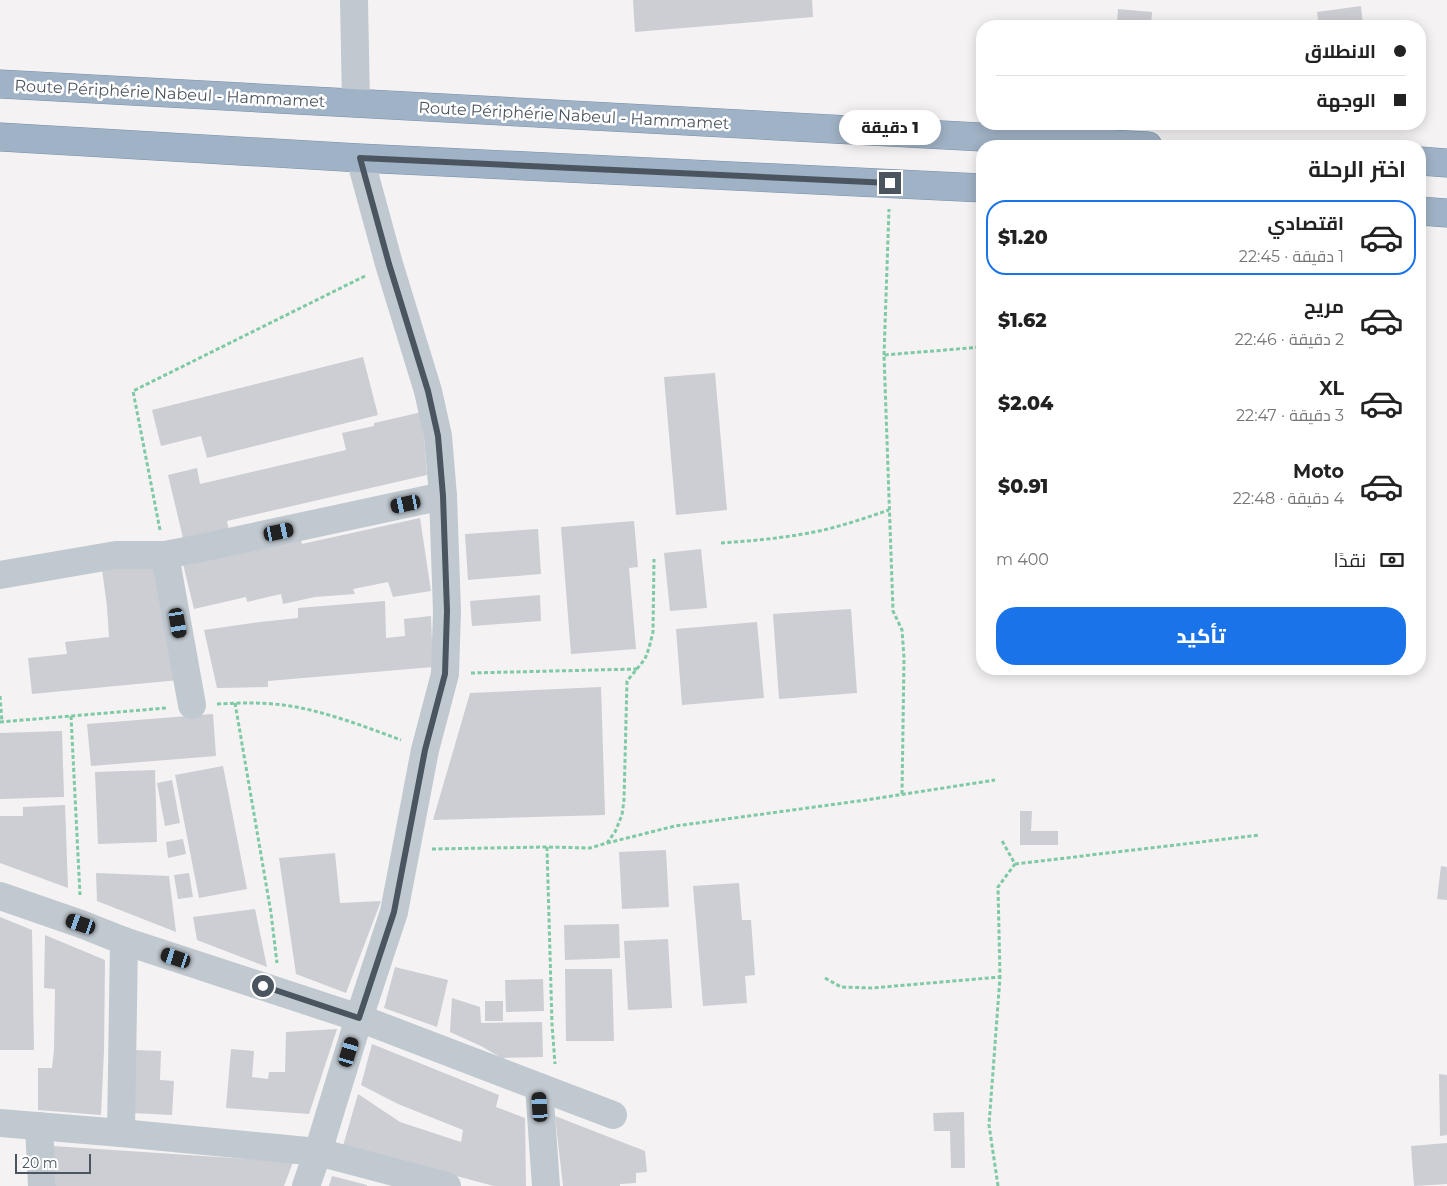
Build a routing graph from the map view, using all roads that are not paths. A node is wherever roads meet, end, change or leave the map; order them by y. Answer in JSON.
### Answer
{"nodes":[{"id":1,"x":354,"y":0,"type":"edge"},
{"id":2,"x":0,"y":84,"type":"edge"},
{"id":3,"x":356,"y":103,"type":"junction"},
{"id":4,"x":0,"y":137,"type":"edge"},
{"id":5,"x":1037,"y":140,"type":"edge"},
{"id":6,"x":360,"y":158,"type":"junction"},
{"id":7,"x":1426,"y":161,"type":"edge"},
{"id":8,"x":1447,"y":163,"type":"edge"},
{"id":9,"x":976,"y":188,"type":"edge"},
{"id":10,"x":1426,"y":211,"type":"edge"},
{"id":11,"x":1447,"y":213,"type":"edge"},
{"id":12,"x":443,"y":496,"type":"junction"},
{"id":13,"x":165,"y":555,"type":"junction"},
{"id":14,"x":0,"y":575,"type":"edge"},
{"id":15,"x":192,"y":705,"type":"dead end"},
{"id":16,"x":0,"y":896,"type":"edge"},
{"id":17,"x":124,"y":941,"type":"junction"},
{"id":18,"x":359,"y":1018,"type":"junction"},
{"id":19,"x":549,"y":1091,"type":"junction"},
{"id":20,"x":613,"y":1115,"type":"dead end"},
{"id":21,"x":0,"y":1123,"type":"edge"},
{"id":22,"x":39,"y":1126,"type":"junction"},
{"id":23,"x":121,"y":1133,"type":"junction"},
{"id":24,"x":318,"y":1152,"type":"junction"},
{"id":25,"x":38,"y":1185,"type":"edge"},
{"id":26,"x":306,"y":1186,"type":"edge"},
{"id":27,"x":446,"y":1186,"type":"edge"},
{"id":28,"x":546,"y":1186,"type":"edge"}],
"edges":[{"from":1,"to":3,"type":"street"},
{"from":2,"to":3,"type":"highway","name":"Route Périphérie Nabeul - Hammamet"},
{"from":3,"to":5,"type":"highway","name":"Route Périphérie Nabeul - Hammamet"},
{"from":4,"to":6,"type":"highway"},
{"from":6,"to":9,"type":"highway"},
{"from":6,"to":12,"type":"street"},
{"from":7,"to":8,"type":"highway"},
{"from":10,"to":11,"type":"highway"},
{"from":12,"to":13,"type":"street"},
{"from":12,"to":18,"type":"street"},
{"from":13,"to":14,"type":"street"},
{"from":13,"to":15,"type":"street"},
{"from":16,"to":17,"type":"street"},
{"from":17,"to":18,"type":"street"},
{"from":17,"to":23,"type":"street"},
{"from":18,"to":19,"type":"street"},
{"from":18,"to":24,"type":"street"},
{"from":19,"to":20,"type":"street"},
{"from":19,"to":28,"type":"street"},
{"from":21,"to":22,"type":"street"},
{"from":22,"to":23,"type":"street"},
{"from":22,"to":25,"type":"street"},
{"from":23,"to":24,"type":"street"},
{"from":24,"to":26,"type":"street"},
{"from":24,"to":27,"type":"street"}]}
